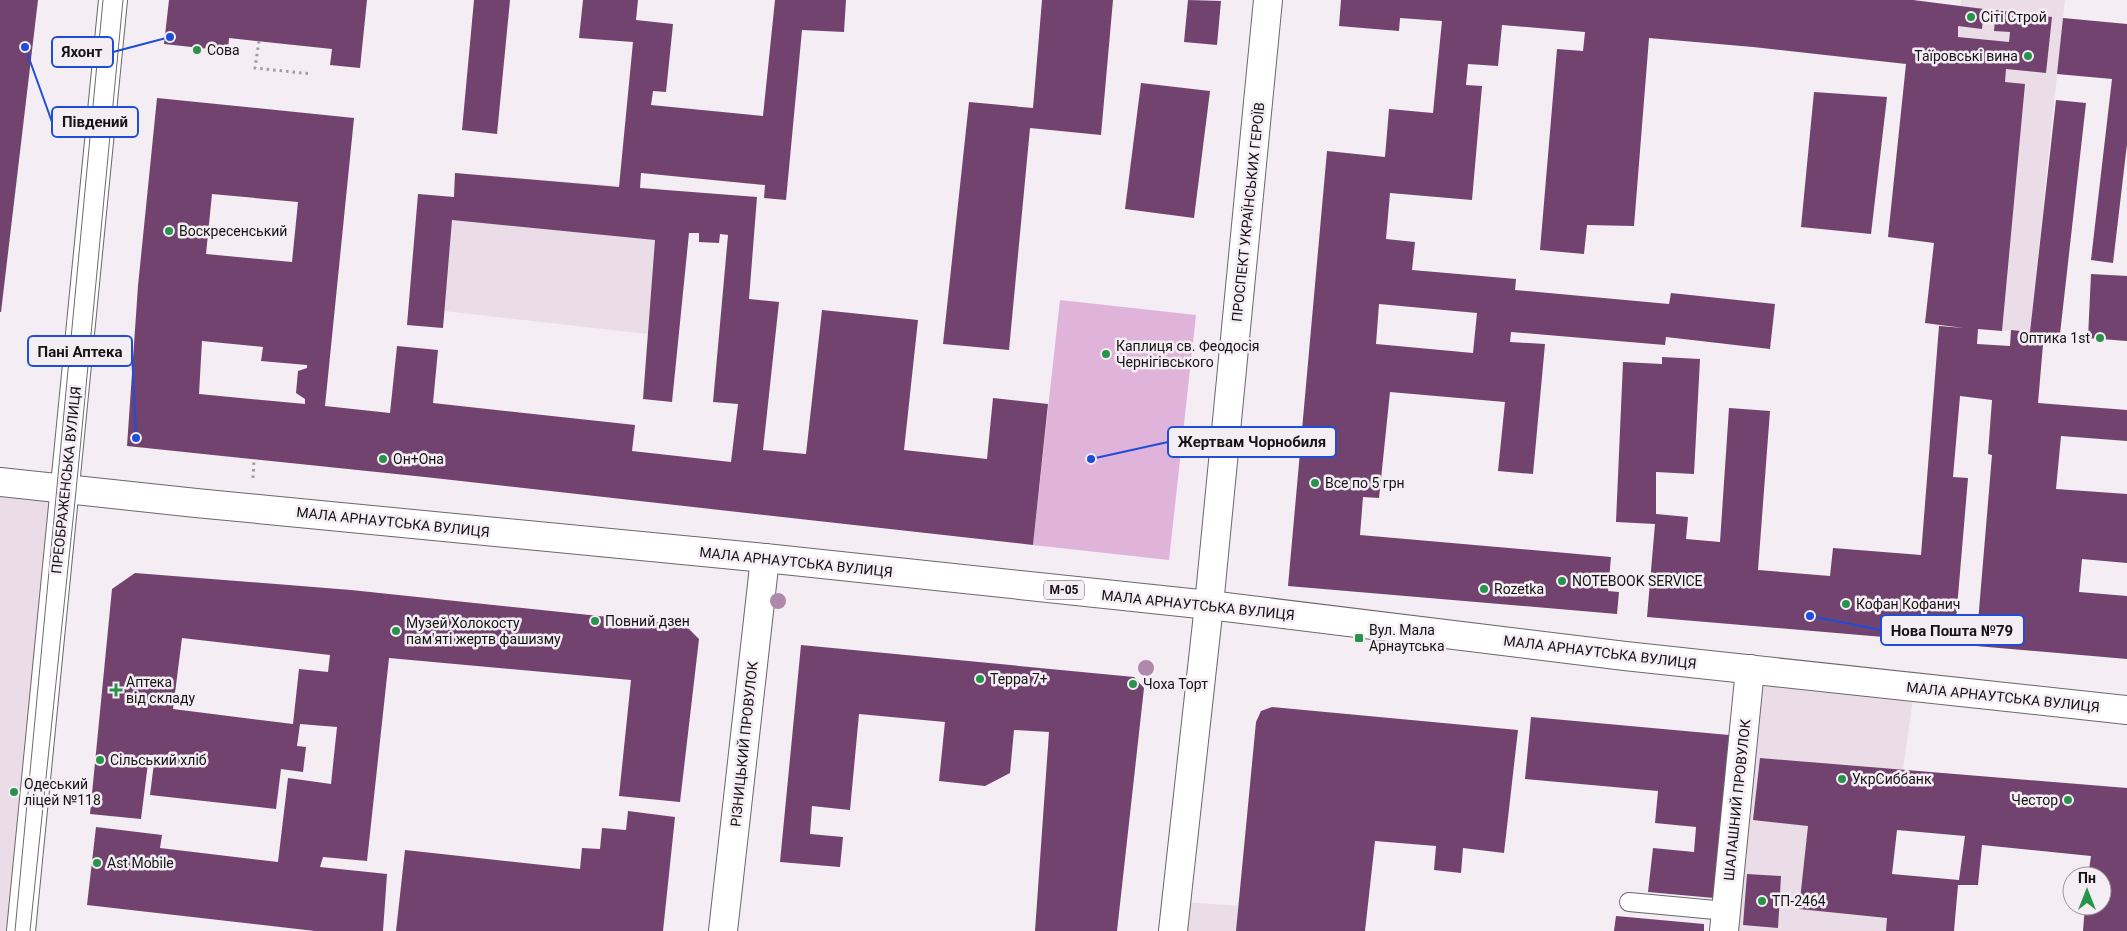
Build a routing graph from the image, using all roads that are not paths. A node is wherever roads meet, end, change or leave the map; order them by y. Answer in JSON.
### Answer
{"nodes":[{"id":1,"x":113,"y":0,"type":"edge"},
{"id":2,"x":1268,"y":0,"type":"edge"},
{"id":3,"x":0,"y":482,"type":"edge"},
{"id":4,"x":65,"y":490,"type":"junction"},
{"id":5,"x":765,"y":558,"type":"junction"},
{"id":6,"x":1209,"y":605,"type":"junction"},
{"id":7,"x":1750,"y":669,"type":"junction"},
{"id":8,"x":2127,"y":710,"type":"edge"},
{"id":9,"x":1629,"y":902,"type":"dead end"},
{"id":10,"x":1725,"y":921,"type":"edge"},
{"id":11,"x":21,"y":931,"type":"edge"},
{"id":12,"x":723,"y":931,"type":"edge"},
{"id":13,"x":1173,"y":931,"type":"edge"}],
"edges":[{"from":1,"to":4,"type":"main road","name":"ПРЕОБРАЖЕНСЬКА ВУЛИЦЯ"},
{"from":2,"to":6,"type":"main road","name":"ПРОСПЕКТ УКРАЇНСЬКИХ ГЕРОЇВ"},
{"from":3,"to":4,"type":"main road","name":"МАЛА АРНАУТСЬКА ВУЛИЦЯ","number":"М-05"},
{"from":4,"to":5,"type":"main road","name":"МАЛА АРНАУТСЬКА ВУЛИЦЯ","number":"М-05"},
{"from":4,"to":11,"type":"main road","name":"ПРЕОБРАЖЕНСЬКА ВУЛИЦЯ"},
{"from":5,"to":6,"type":"main road","name":"МАЛА АРНАУТСЬКА ВУЛИЦЯ","number":"М-05"},
{"from":5,"to":12,"type":"main road","name":"РІЗНИЦЬКИЙ ПРОВУЛОК"},
{"from":6,"to":7,"type":"main road","name":"МАЛА АРНАУТСЬКА ВУЛИЦЯ","number":"М-05"},
{"from":6,"to":13,"type":"main road","name":"ПРОСПЕКТ УКРАЇНСЬКИХ ГЕРОЇВ"},
{"from":7,"to":8,"type":"main road","name":"МАЛА АРНАУТСЬКА ВУЛИЦЯ","number":"М-05"},
{"from":7,"to":10,"type":"main road","name":"ШАЛАШНИЙ ПРОВУЛОК"},
{"from":9,"to":10,"type":"lane"}]}
